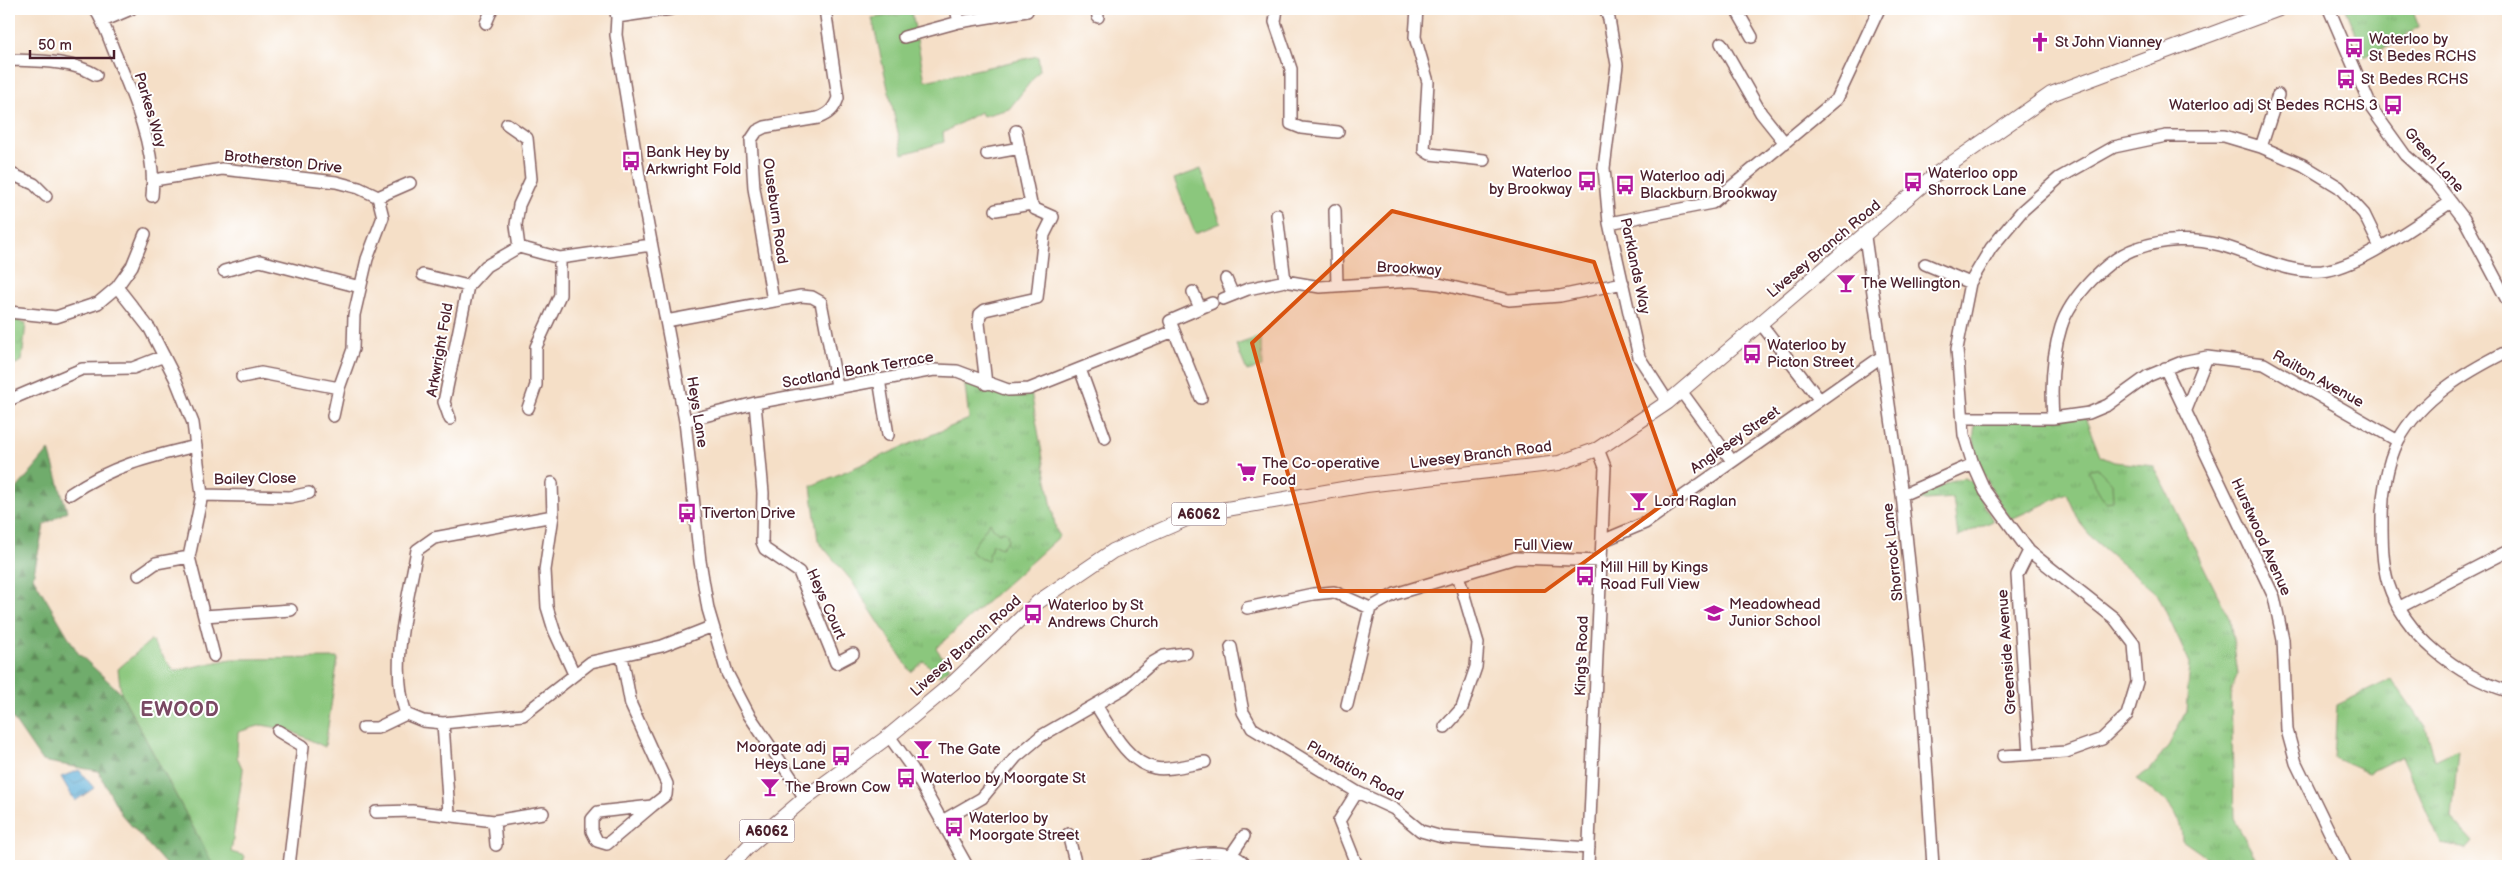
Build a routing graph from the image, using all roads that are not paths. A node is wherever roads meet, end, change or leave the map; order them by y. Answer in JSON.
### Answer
{"nodes":[{"id":1,"x":95,"y":9,"type":"edge"},
{"id":2,"x":131,"y":9,"type":"edge"},
{"id":3,"x":492,"y":9,"type":"edge"},
{"id":4,"x":671,"y":9,"type":"edge"},
{"id":5,"x":825,"y":9,"type":"edge"},
{"id":6,"x":956,"y":9,"type":"edge"},
{"id":7,"x":1277,"y":9,"type":"edge"},
{"id":8,"x":1417,"y":9,"type":"edge"},
{"id":9,"x":1605,"y":9,"type":"edge"},
{"id":10,"x":1736,"y":9,"type":"edge"},
{"id":11,"x":1879,"y":9,"type":"edge"},
{"id":12,"x":2280,"y":9,"type":"edge"},
{"id":13,"x":2329,"y":9,"type":"edge"},
{"id":14,"x":1027,"y":11,"type":"dead end"},
{"id":15,"x":616,"y":13,"type":"edge"},
{"id":16,"x":103,"y":21,"type":"junction"},
{"id":17,"x":959,"y":22,"type":"junction"},
{"id":18,"x":486,"y":23,"type":"dead end"},
{"id":19,"x":904,"y":37,"type":"dead end"},
{"id":20,"x":1752,"y":37,"type":"dead end"},
{"id":21,"x":1721,"y":43,"type":"dead end"},
{"id":22,"x":9,"y":60,"type":"edge"},
{"id":23,"x":96,"y":75,"type":"dead end"},
{"id":24,"x":2278,"y":94,"type":"dead end"},
{"id":25,"x":507,"y":124,"type":"dead end"},
{"id":26,"x":1016,"y":131,"type":"dead end"},
{"id":27,"x":1338,"y":132,"type":"dead end"},
{"id":28,"x":1785,"y":143,"type":"junction"},
{"id":29,"x":2261,"y":147,"type":"junction"},
{"id":30,"x":1020,"y":148,"type":"junction"},
{"id":31,"x":987,"y":154,"type":"dead end"},
{"id":32,"x":1484,"y":160,"type":"dead end"},
{"id":33,"x":9,"y":173,"type":"edge"},
{"id":34,"x":154,"y":180,"type":"junction"},
{"id":35,"x":410,"y":183,"type":"dead end"},
{"id":36,"x":46,"y":196,"type":"dead end"},
{"id":37,"x":152,"y":196,"type":"dead end"},
{"id":38,"x":378,"y":197,"type":"junction"},
{"id":39,"x":2451,"y":202,"type":"junction"},
{"id":40,"x":1031,"y":204,"type":"junction"},
{"id":41,"x":996,"y":210,"type":"dead end"},
{"id":42,"x":1335,"y":210,"type":"dead end"},
{"id":43,"x":1277,"y":216,"type":"dead end"},
{"id":44,"x":1610,"y":223,"type":"junction"},
{"id":45,"x":145,"y":234,"type":"dead end"},
{"id":46,"x":1864,"y":237,"type":"junction"},
{"id":47,"x":652,"y":245,"type":"junction"},
{"id":48,"x":519,"y":247,"type":"junction"},
{"id":49,"x":2380,"y":247,"type":"junction"},
{"id":50,"x":560,"y":258,"type":"junction"},
{"id":51,"x":1925,"y":264,"type":"dead end"},
{"id":52,"x":224,"y":271,"type":"dead end"},
{"id":53,"x":423,"y":275,"type":"dead end"},
{"id":54,"x":1226,"y":279,"type":"dead end"},
{"id":55,"x":1285,"y":281,"type":"junction"},
{"id":56,"x":1623,"y":282,"type":"junction"},
{"id":57,"x":1970,"y":283,"type":"junction"},
{"id":58,"x":1337,"y":285,"type":"junction"},
{"id":59,"x":468,"y":286,"type":"junction"},
{"id":60,"x":117,"y":287,"type":"junction"},
{"id":61,"x":360,"y":287,"type":"junction"},
{"id":62,"x":1193,"y":292,"type":"dead end"},
{"id":63,"x":1222,"y":299,"type":"junction"},
{"id":64,"x":773,"y":300,"type":"junction"},
{"id":65,"x":2508,"y":302,"type":"edge"},
{"id":66,"x":1200,"y":308,"type":"junction"},
{"id":67,"x":9,"y":312,"type":"edge"},
{"id":68,"x":666,"y":321,"type":"junction"},
{"id":69,"x":1761,"y":324,"type":"junction"},
{"id":70,"x":1174,"y":331,"type":"junction"},
{"id":71,"x":2508,"y":351,"type":"edge"},
{"id":72,"x":164,"y":356,"type":"junction"},
{"id":73,"x":1881,"y":357,"type":"junction"},
{"id":74,"x":2207,"y":357,"type":"junction"},
{"id":75,"x":1080,"y":368,"type":"junction"},
{"id":76,"x":2165,"y":368,"type":"junction"},
{"id":77,"x":242,"y":377,"type":"dead end"},
{"id":78,"x":879,"y":379,"type":"junction"},
{"id":79,"x":986,"y":384,"type":"junction"},
{"id":80,"x":837,"y":386,"type":"junction"},
{"id":81,"x":339,"y":388,"type":"junction"},
{"id":82,"x":1681,"y":391,"type":"junction"},
{"id":83,"x":1201,"y":398,"type":"dead end"},
{"id":84,"x":1819,"y":399,"type":"junction"},
{"id":85,"x":9,"y":400,"type":"edge"},
{"id":86,"x":1668,"y":402,"type":"junction"},
{"id":87,"x":755,"y":403,"type":"junction"},
{"id":88,"x":528,"y":408,"type":"dead end"},
{"id":89,"x":2186,"y":410,"type":"junction"},
{"id":90,"x":333,"y":416,"type":"dead end"},
{"id":91,"x":1964,"y":418,"type":"junction"},
{"id":92,"x":2053,"y":418,"type":"junction"},
{"id":93,"x":450,"y":419,"type":"dead end"},
{"id":94,"x":685,"y":421,"type":"junction"},
{"id":95,"x":888,"y":435,"type":"dead end"},
{"id":96,"x":1105,"y":438,"type":"dead end"},
{"id":97,"x":2398,"y":441,"type":"junction"},
{"id":98,"x":196,"y":446,"type":"junction"},
{"id":99,"x":1598,"y":449,"type":"junction"},
{"id":100,"x":1732,"y":461,"type":"junction"},
{"id":101,"x":1973,"y":464,"type":"junction"},
{"id":102,"x":552,"y":483,"type":"dead end"},
{"id":103,"x":309,"y":493,"type":"dead end"},
{"id":104,"x":70,"y":494,"type":"dead end"},
{"id":105,"x":202,"y":495,"type":"junction"},
{"id":106,"x":1902,"y":495,"type":"junction"},
{"id":107,"x":553,"y":516,"type":"junction"},
{"id":108,"x":1602,"y":540,"type":"junction"},
{"id":109,"x":2508,"y":551,"type":"edge"},
{"id":110,"x":2029,"y":552,"type":"junction"},
{"id":111,"x":189,"y":557,"type":"junction"},
{"id":112,"x":1601,"y":561,"type":"junction"},
{"id":113,"x":140,"y":575,"type":"dead end"},
{"id":114,"x":1458,"y":575,"type":"junction"},
{"id":115,"x":2400,"y":607,"type":"junction"},
{"id":116,"x":1247,"y":608,"type":"dead end"},
{"id":117,"x":1370,"y":608,"type":"junction"},
{"id":118,"x":290,"y":610,"type":"dead end"},
{"id":119,"x":204,"y":616,"type":"junction"},
{"id":120,"x":713,"y":626,"type":"junction"},
{"id":121,"x":1232,"y":647,"type":"dead end"},
{"id":122,"x":1186,"y":653,"type":"dead end"},
{"id":123,"x":853,"y":654,"type":"dead end"},
{"id":124,"x":214,"y":656,"type":"dead end"},
{"id":125,"x":622,"y":656,"type":"junction"},
{"id":126,"x":574,"y":674,"type":"junction"},
{"id":127,"x":2508,"y":691,"type":"edge"},
{"id":128,"x":1346,"y":704,"type":"dead end"},
{"id":129,"x":1096,"y":705,"type":"junction"},
{"id":130,"x":406,"y":714,"type":"junction"},
{"id":131,"x":443,"y":723,"type":"junction"},
{"id":132,"x":1445,"y":726,"type":"dead end"},
{"id":133,"x":363,"y":728,"type":"dead end"},
{"id":134,"x":278,"y":730,"type":"dead end"},
{"id":135,"x":889,"y":736,"type":"junction"},
{"id":136,"x":2029,"y":754,"type":"junction"},
{"id":137,"x":2003,"y":756,"type":"dead end"},
{"id":138,"x":1205,"y":762,"type":"dead end"},
{"id":139,"x":1357,"y":792,"type":"junction"},
{"id":140,"x":805,"y":798,"type":"junction"},
{"id":141,"x":652,"y":806,"type":"junction"},
{"id":142,"x":376,"y":812,"type":"dead end"},
{"id":143,"x":449,"y":814,"type":"junction"},
{"id":144,"x":542,"y":814,"type":"dead end"},
{"id":145,"x":494,"y":821,"type":"junction"},
{"id":146,"x":942,"y":821,"type":"junction"},
{"id":147,"x":1068,"y":834,"type":"dead end"},
{"id":148,"x":1244,"y":836,"type":"dead end"},
{"id":149,"x":496,"y":846,"type":"dead end"},
{"id":150,"x":1589,"y":848,"type":"junction"},
{"id":151,"x":1231,"y":854,"type":"junction"},
{"id":152,"x":289,"y":866,"type":"edge"},
{"id":153,"x":730,"y":866,"type":"edge"},
{"id":154,"x":967,"y":866,"type":"edge"},
{"id":155,"x":1076,"y":866,"type":"edge"},
{"id":156,"x":1144,"y":866,"type":"edge"},
{"id":157,"x":1246,"y":866,"type":"edge"},
{"id":158,"x":1357,"y":866,"type":"edge"},
{"id":159,"x":1588,"y":866,"type":"edge"},
{"id":160,"x":1933,"y":866,"type":"edge"},
{"id":161,"x":2346,"y":866,"type":"edge"}],
"edges":[{"from":1,"to":16,"type":"street","name":"Parkes Way"},
{"from":2,"to":16,"type":"street"},
{"from":3,"to":18,"type":"street"},
{"from":4,"to":15,"type":"street"},
{"from":5,"to":64,"type":"street","name":"Ouseburn Road"},
{"from":6,"to":17,"type":"street"},
{"from":7,"to":27,"type":"street"},
{"from":8,"to":32,"type":"street"},
{"from":9,"to":44,"type":"street","name":"Parklands Way"},
{"from":10,"to":20,"type":"street"},
{"from":11,"to":28,"type":"street"},
{"from":12,"to":46,"type":"main road","name":"Livesey Branch Road","number":"A6062"},
{"from":13,"to":39,"type":"street","name":"Green Lane"},
{"from":14,"to":17,"type":"street"},
{"from":15,"to":47,"type":"street","name":"Heys Lane"},
{"from":16,"to":34,"type":"street","name":"Parkes Way"},
{"from":17,"to":19,"type":"street"},
{"from":21,"to":28,"type":"street"},
{"from":22,"to":23,"type":"street"},
{"from":24,"to":29,"type":"street"},
{"from":25,"to":48,"type":"street"},
{"from":26,"to":30,"type":"street"},
{"from":28,"to":44,"type":"street"},
{"from":29,"to":49,"type":"street"},
{"from":29,"to":57,"type":"street"},
{"from":30,"to":31,"type":"street"},
{"from":30,"to":40,"type":"street"},
{"from":33,"to":36,"type":"street"},
{"from":34,"to":37,"type":"street","name":"Parkes Way"},
{"from":34,"to":38,"type":"street","name":"Brotherston Drive"},
{"from":35,"to":38,"type":"street"},
{"from":38,"to":61,"type":"street"},
{"from":39,"to":49,"type":"street"},
{"from":39,"to":65,"type":"street","name":"Green Lane"},
{"from":40,"to":41,"type":"street"},
{"from":40,"to":79,"type":"street"},
{"from":42,"to":58,"type":"street"},
{"from":43,"to":55,"type":"street"},
{"from":44,"to":56,"type":"street","name":"Parklands Way"},
{"from":45,"to":60,"type":"street"},
{"from":46,"to":69,"type":"main road","name":"Livesey Branch Road","number":"A6062"},
{"from":46,"to":73,"type":"street","name":"Shorrock Lane"},
{"from":47,"to":50,"type":"street"},
{"from":47,"to":68,"type":"street","name":"Heys Lane"},
{"from":48,"to":50,"type":"street"},
{"from":48,"to":59,"type":"street","name":"Arkwright Fold"},
{"from":49,"to":92,"type":"street"},
{"from":50,"to":88,"type":"street"},
{"from":51,"to":57,"type":"street"},
{"from":52,"to":61,"type":"street"},
{"from":53,"to":59,"type":"street","name":"Arkwright Fold"},
{"from":54,"to":63,"type":"street"},
{"from":55,"to":58,"type":"street","name":"Brookway"},
{"from":55,"to":63,"type":"street","name":"Brookway"},
{"from":56,"to":58,"type":"street","name":"Brookway"},
{"from":56,"to":86,"type":"street","name":"Parklands Way"},
{"from":57,"to":91,"type":"street"},
{"from":59,"to":93,"type":"street","name":"Arkwright Fold"},
{"from":60,"to":67,"type":"street"},
{"from":60,"to":72,"type":"street"},
{"from":61,"to":81,"type":"street"},
{"from":62,"to":66,"type":"street"},
{"from":63,"to":66,"type":"street","name":"Brookway"},
{"from":64,"to":68,"type":"street"},
{"from":64,"to":80,"type":"street"},
{"from":66,"to":70,"type":"street","name":"Brookway"},
{"from":68,"to":94,"type":"street","name":"Heys Lane"},
{"from":69,"to":82,"type":"main road","name":"Livesey Branch Road","number":"A6062"},
{"from":69,"to":84,"type":"street"},
{"from":70,"to":75,"type":"street","name":"Scotland Bank Terrace"},
{"from":70,"to":83,"type":"street"},
{"from":71,"to":97,"type":"street"},
{"from":72,"to":85,"type":"street"},
{"from":72,"to":98,"type":"street"},
{"from":73,"to":84,"type":"street","name":"Anglesey Street"},
{"from":73,"to":106,"type":"street","name":"Shorrock Lane"},
{"from":74,"to":76,"type":"street","name":"Railton Avenue"},
{"from":74,"to":89,"type":"street"},
{"from":74,"to":97,"type":"street","name":"Railton Avenue"},
{"from":75,"to":79,"type":"street","name":"Scotland Bank Terrace"},
{"from":75,"to":96,"type":"street"},
{"from":76,"to":89,"type":"street","name":"Hurstwood Avenue"},
{"from":76,"to":92,"type":"street","name":"Railton Avenue"},
{"from":77,"to":81,"type":"street"},
{"from":78,"to":79,"type":"street","name":"Scotland Bank Terrace"},
{"from":78,"to":80,"type":"street","name":"Scotland Bank Terrace"},
{"from":78,"to":95,"type":"street"},
{"from":80,"to":87,"type":"street","name":"Scotland Bank Terrace"},
{"from":81,"to":90,"type":"street"},
{"from":82,"to":86,"type":"main road","name":"Livesey Branch Road","number":"A6062"},
{"from":82,"to":100,"type":"street"},
{"from":84,"to":100,"type":"street","name":"Anglesey Street"},
{"from":86,"to":99,"type":"main road","name":"Livesey Branch Road","number":"A6062"},
{"from":87,"to":94,"type":"street","name":"Scotland Bank Terrace"},
{"from":87,"to":123,"type":"street","name":"Heys Court"},
{"from":89,"to":161,"type":"street","name":"Hurstwood Avenue"},
{"from":91,"to":92,"type":"street","name":"Railton Avenue"},
{"from":91,"to":101,"type":"street"},
{"from":94,"to":120,"type":"street","name":"Heys Lane"},
{"from":97,"to":115,"type":"street"},
{"from":98,"to":104,"type":"street"},
{"from":98,"to":105,"type":"street"},
{"from":99,"to":108,"type":"street","name":"King's Road"},
{"from":99,"to":135,"type":"main road","name":"Livesey Branch Road","number":"A6062"},
{"from":100,"to":108,"type":"street","name":"Anglesey Street"},
{"from":101,"to":106,"type":"street"},
{"from":101,"to":110,"type":"street"},
{"from":102,"to":107,"type":"street"},
{"from":103,"to":105,"type":"street","name":"Bailey Close"},
{"from":105,"to":111,"type":"street"},
{"from":106,"to":160,"type":"street","name":"Shorrock Lane"},
{"from":107,"to":126,"type":"street"},
{"from":107,"to":130,"type":"street"},
{"from":108,"to":112,"type":"street","name":"King's Road"},
{"from":109,"to":115,"type":"street"},
{"from":110,"to":136,"type":"street","name":"Greenside Avenue"},
{"from":110,"to":136,"type":"street"},
{"from":111,"to":113,"type":"street"},
{"from":111,"to":119,"type":"street"},
{"from":112,"to":114,"type":"street","name":"Full View"},
{"from":112,"to":150,"type":"street","name":"King's Road"},
{"from":114,"to":117,"type":"street","name":"Full View"},
{"from":114,"to":132,"type":"street"},
{"from":115,"to":127,"type":"street"},
{"from":116,"to":117,"type":"street"},
{"from":117,"to":128,"type":"street"},
{"from":118,"to":119,"type":"street"},
{"from":119,"to":124,"type":"street"},
{"from":120,"to":125,"type":"street"},
{"from":120,"to":140,"type":"street","name":"Heys Lane"},
{"from":121,"to":139,"type":"street","name":"Plantation Road"},
{"from":122,"to":129,"type":"street"},
{"from":125,"to":126,"type":"street"},
{"from":125,"to":141,"type":"street"},
{"from":126,"to":131,"type":"street"},
{"from":129,"to":138,"type":"street"},
{"from":129,"to":146,"type":"street"},
{"from":130,"to":131,"type":"street"},
{"from":130,"to":133,"type":"street"},
{"from":131,"to":143,"type":"street"},
{"from":134,"to":152,"type":"street"},
{"from":135,"to":140,"type":"main road","name":"Livesey Branch Road","number":"A6062"},
{"from":135,"to":146,"type":"street"},
{"from":136,"to":137,"type":"street"},
{"from":139,"to":150,"type":"street","name":"Plantation Road"},
{"from":139,"to":158,"type":"street"},
{"from":140,"to":153,"type":"main road","name":"Livesey Branch Road","number":"A6062"},
{"from":141,"to":141,"type":"street"},
{"from":142,"to":143,"type":"street"},
{"from":143,"to":145,"type":"street"},
{"from":144,"to":145,"type":"street"},
{"from":145,"to":149,"type":"street"},
{"from":146,"to":154,"type":"street"},
{"from":147,"to":155,"type":"street"},
{"from":148,"to":151,"type":"street"},
{"from":150,"to":159,"type":"street","name":"King's Road"},
{"from":151,"to":156,"type":"street"},
{"from":151,"to":157,"type":"street"}]}
